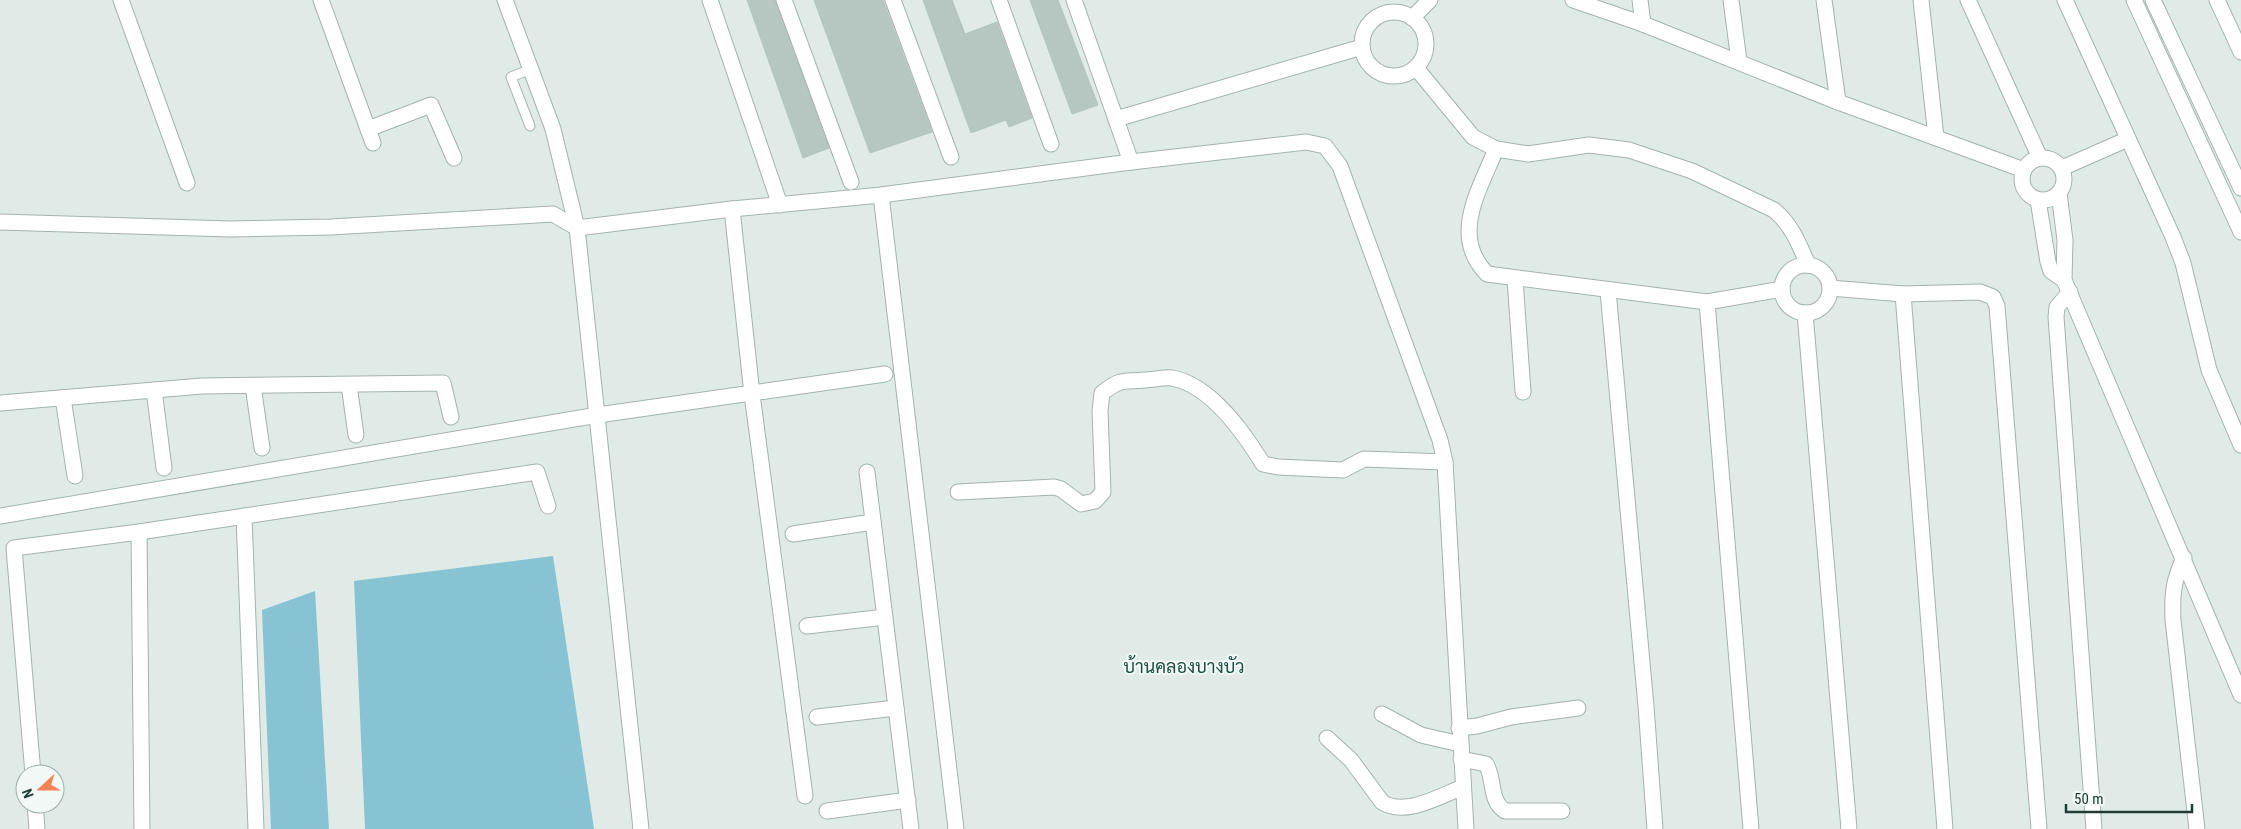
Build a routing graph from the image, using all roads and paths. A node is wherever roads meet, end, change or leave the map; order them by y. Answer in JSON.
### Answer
{"nodes":[{"id":1,"x":120,"y":0,"type":"edge"},
{"id":2,"x":321,"y":0,"type":"edge"},
{"id":3,"x":506,"y":0,"type":"edge"},
{"id":4,"x":710,"y":0,"type":"edge"},
{"id":5,"x":784,"y":0,"type":"edge"},
{"id":6,"x":893,"y":0,"type":"edge"},
{"id":7,"x":999,"y":0,"type":"edge"},
{"id":8,"x":1074,"y":0,"type":"edge"},
{"id":9,"x":1430,"y":0,"type":"edge"},
{"id":10,"x":1573,"y":0,"type":"edge"},
{"id":11,"x":1640,"y":0,"type":"edge"},
{"id":12,"x":1731,"y":0,"type":"edge"},
{"id":13,"x":1824,"y":0,"type":"edge"},
{"id":14,"x":1921,"y":0,"type":"edge"},
{"id":15,"x":1968,"y":0,"type":"edge"},
{"id":16,"x":2065,"y":0,"type":"edge"},
{"id":17,"x":2134,"y":0,"type":"edge"},
{"id":18,"x":2153,"y":0,"type":"edge"},
{"id":19,"x":2217,"y":0,"type":"edge"},
{"id":20,"x":1412,"y":18,"type":"junction"},
{"id":21,"x":1643,"y":24,"type":"junction"},
{"id":22,"x":1362,"y":46,"type":"junction"},
{"id":23,"x":2241,"y":52,"type":"edge"},
{"id":24,"x":1739,"y":61,"type":"junction"},
{"id":25,"x":1416,"y":68,"type":"junction"},
{"id":26,"x":531,"y":69,"type":"junction"},
{"id":27,"x":1838,"y":102,"type":"junction"},
{"id":28,"x":1116,"y":119,"type":"junction"},
{"id":29,"x":530,"y":126,"type":"dead end"},
{"id":30,"x":2215,"y":132,"type":"junction"},
{"id":31,"x":1936,"y":137,"type":"junction"},
{"id":32,"x":2128,"y":138,"type":"junction"},
{"id":33,"x":2198,"y":140,"type":"junction"},
{"id":34,"x":1051,"y":144,"type":"dead end"},
{"id":35,"x":1496,"y":149,"type":"junction"},
{"id":36,"x":951,"y":157,"type":"dead end"},
{"id":37,"x":454,"y":158,"type":"dead end"},
{"id":38,"x":2040,"y":158,"type":"junction"},
{"id":39,"x":1131,"y":162,"type":"junction"},
{"id":40,"x":2062,"y":168,"type":"junction"},
{"id":41,"x":2024,"y":170,"type":"junction"},
{"id":42,"x":851,"y":182,"type":"dead end"},
{"id":43,"x":187,"y":183,"type":"dead end"},
{"id":44,"x":2241,"y":188,"type":"edge"},
{"id":45,"x":2059,"y":193,"type":"junction"},
{"id":46,"x":881,"y":195,"type":"junction"},
{"id":47,"x":2038,"y":200,"type":"junction"},
{"id":48,"x":780,"y":205,"type":"junction"},
{"id":49,"x":732,"y":209,"type":"junction"},
{"id":50,"x":0,"y":222,"type":"edge"},
{"id":51,"x":577,"y":228,"type":"junction"},
{"id":52,"x":2241,"y":232,"type":"edge"},
{"id":53,"x":1808,"y":265,"type":"junction"},
{"id":54,"x":1515,"y":279,"type":"junction"},
{"id":55,"x":2067,"y":286,"type":"junction"},
{"id":56,"x":1830,"y":288,"type":"junction"},
{"id":57,"x":1782,"y":289,"type":"junction"},
{"id":58,"x":1608,"y":291,"type":"junction"},
{"id":59,"x":1903,"y":294,"type":"junction"},
{"id":60,"x":1707,"y":302,"type":"junction"},
{"id":61,"x":1805,"y":313,"type":"junction"},
{"id":62,"x":885,"y":374,"type":"dead end"},
{"id":63,"x":349,"y":384,"type":"junction"},
{"id":64,"x":253,"y":386,"type":"junction"},
{"id":65,"x":154,"y":390,"type":"junction"},
{"id":66,"x":1523,"y":392,"type":"dead end"},
{"id":67,"x":752,"y":394,"type":"junction"},
{"id":68,"x":64,"y":398,"type":"junction"},
{"id":69,"x":0,"y":404,"type":"edge"},
{"id":70,"x":598,"y":415,"type":"junction"},
{"id":71,"x":450,"y":417,"type":"dead end"},
{"id":72,"x":356,"y":435,"type":"dead end"},
{"id":73,"x":2241,"y":445,"type":"edge"},
{"id":74,"x":262,"y":448,"type":"dead end"},
{"id":75,"x":1445,"y":462,"type":"junction"},
{"id":76,"x":164,"y":468,"type":"dead end"},
{"id":77,"x":866,"y":472,"type":"dead end"},
{"id":78,"x":74,"y":476,"type":"dead end"},
{"id":79,"x":958,"y":492,"type":"dead end"},
{"id":80,"x":548,"y":506,"type":"dead end"},
{"id":81,"x":0,"y":516,"type":"edge"},
{"id":82,"x":244,"y":516,"type":"junction"},
{"id":83,"x":873,"y":522,"type":"junction"},
{"id":84,"x":139,"y":532,"type":"junction"},
{"id":85,"x":793,"y":534,"type":"dead end"},
{"id":86,"x":7,"y":549,"type":"edge"},
{"id":87,"x":2184,"y":558,"type":"junction"},
{"id":88,"x":884,"y":617,"type":"junction"},
{"id":89,"x":807,"y":626,"type":"dead end"},
{"id":90,"x":2241,"y":695,"type":"edge"},
{"id":91,"x":896,"y":708,"type":"junction"},
{"id":92,"x":1578,"y":708,"type":"dead end"},
{"id":93,"x":1382,"y":714,"type":"dead end"},
{"id":94,"x":817,"y":717,"type":"dead end"},
{"id":95,"x":1459,"y":728,"type":"junction"},
{"id":96,"x":1326,"y":738,"type":"dead end"},
{"id":97,"x":1460,"y":751,"type":"junction"},
{"id":98,"x":32,"y":764,"type":"edge"},
{"id":99,"x":1463,"y":787,"type":"junction"},
{"id":100,"x":806,"y":796,"type":"dead end"},
{"id":101,"x":908,"y":800,"type":"junction"},
{"id":102,"x":826,"y":811,"type":"dead end"},
{"id":103,"x":1562,"y":811,"type":"dead end"},
{"id":104,"x":36,"y":814,"type":"edge"},
{"id":105,"x":37,"y":829,"type":"edge"},
{"id":106,"x":142,"y":829,"type":"edge"},
{"id":107,"x":256,"y":829,"type":"edge"},
{"id":108,"x":641,"y":829,"type":"edge"},
{"id":109,"x":911,"y":829,"type":"edge"},
{"id":110,"x":956,"y":829,"type":"edge"},
{"id":111,"x":1466,"y":829,"type":"edge"},
{"id":112,"x":1655,"y":829,"type":"edge"},
{"id":113,"x":1751,"y":829,"type":"edge"},
{"id":114,"x":1849,"y":829,"type":"edge"},
{"id":115,"x":1945,"y":829,"type":"edge"},
{"id":116,"x":2039,"y":829,"type":"edge"},
{"id":117,"x":2094,"y":829,"type":"edge"},
{"id":118,"x":2197,"y":829,"type":"edge"}],
"edges":[{"from":1,"to":43,"type":"street"},
{"from":2,"to":37,"type":"street"},
{"from":3,"to":26,"type":"street"},
{"from":4,"to":48,"type":"street"},
{"from":5,"to":42,"type":"street"},
{"from":6,"to":36,"type":"street"},
{"from":7,"to":34,"type":"street"},
{"from":8,"to":28,"type":"street"},
{"from":9,"to":20,"type":"street"},
{"from":10,"to":21,"type":"street"},
{"from":11,"to":21,"type":"street"},
{"from":12,"to":24,"type":"street"},
{"from":13,"to":27,"type":"street"},
{"from":14,"to":31,"type":"street"},
{"from":15,"to":38,"type":"street"},
{"from":16,"to":32,"type":"street"},
{"from":17,"to":33,"type":"street"},
{"from":18,"to":30,"type":"street"},
{"from":19,"to":23,"type":"street"},
{"from":20,"to":22,"type":"street"},
{"from":20,"to":25,"type":"street"},
{"from":21,"to":24,"type":"street"},
{"from":22,"to":25,"type":"street"},
{"from":22,"to":28,"type":"street"},
{"from":24,"to":27,"type":"street"},
{"from":25,"to":35,"type":"street"},
{"from":26,"to":29,"type":"lane"},
{"from":26,"to":51,"type":"street"},
{"from":27,"to":31,"type":"street"},
{"from":28,"to":39,"type":"street"},
{"from":30,"to":33,"type":"street"},
{"from":30,"to":44,"type":"street"},
{"from":31,"to":41,"type":"street"},
{"from":32,"to":40,"type":"street"},
{"from":32,"to":73,"type":"street"},
{"from":33,"to":52,"type":"street"},
{"from":35,"to":53,"type":"street"},
{"from":35,"to":54,"type":"street"},
{"from":38,"to":40,"type":"street"},
{"from":38,"to":41,"type":"street"},
{"from":39,"to":46,"type":"street"},
{"from":39,"to":75,"type":"street"},
{"from":40,"to":45,"type":"street"},
{"from":41,"to":47,"type":"street"},
{"from":45,"to":47,"type":"street"},
{"from":45,"to":55,"type":"street"},
{"from":46,"to":48,"type":"street"},
{"from":46,"to":110,"type":"street"},
{"from":47,"to":55,"type":"street"},
{"from":48,"to":49,"type":"street"},
{"from":49,"to":51,"type":"street"},
{"from":49,"to":67,"type":"street"},
{"from":50,"to":51,"type":"street"},
{"from":51,"to":70,"type":"street"},
{"from":53,"to":56,"type":"street"},
{"from":53,"to":57,"type":"street"},
{"from":54,"to":58,"type":"street"},
{"from":54,"to":66,"type":"street"},
{"from":55,"to":87,"type":"street"},
{"from":55,"to":117,"type":"street"},
{"from":56,"to":59,"type":"street"},
{"from":56,"to":61,"type":"street"},
{"from":57,"to":60,"type":"street"},
{"from":57,"to":61,"type":"street"},
{"from":58,"to":60,"type":"street"},
{"from":58,"to":112,"type":"street"},
{"from":59,"to":115,"type":"street"},
{"from":59,"to":116,"type":"street"},
{"from":60,"to":113,"type":"street"},
{"from":61,"to":114,"type":"street"},
{"from":62,"to":67,"type":"street"},
{"from":63,"to":64,"type":"street"},
{"from":63,"to":71,"type":"street"},
{"from":63,"to":72,"type":"street"},
{"from":64,"to":65,"type":"street"},
{"from":64,"to":74,"type":"street"},
{"from":65,"to":68,"type":"street"},
{"from":65,"to":76,"type":"street"},
{"from":67,"to":70,"type":"street"},
{"from":67,"to":100,"type":"street"},
{"from":68,"to":69,"type":"street"},
{"from":68,"to":78,"type":"street"},
{"from":70,"to":81,"type":"street"},
{"from":70,"to":108,"type":"street"},
{"from":75,"to":79,"type":"street"},
{"from":75,"to":95,"type":"street"},
{"from":77,"to":83,"type":"street"},
{"from":80,"to":82,"type":"street"},
{"from":82,"to":84,"type":"street"},
{"from":82,"to":107,"type":"street"},
{"from":83,"to":85,"type":"street"},
{"from":83,"to":88,"type":"street"},
{"from":84,"to":86,"type":"street"},
{"from":84,"to":106,"type":"street"},
{"from":86,"to":98,"type":"street"},
{"from":87,"to":90,"type":"street"},
{"from":87,"to":118,"type":"street"},
{"from":88,"to":89,"type":"street"},
{"from":88,"to":91,"type":"street"},
{"from":91,"to":94,"type":"street"},
{"from":91,"to":101,"type":"street"},
{"from":92,"to":95,"type":"street"},
{"from":93,"to":97,"type":"street"},
{"from":95,"to":97,"type":"street"},
{"from":96,"to":99,"type":"street"},
{"from":97,"to":99,"type":"street"},
{"from":97,"to":103,"type":"street"},
{"from":99,"to":111,"type":"street"},
{"from":101,"to":102,"type":"street"},
{"from":101,"to":109,"type":"street"},
{"from":104,"to":105,"type":"street"}]}
